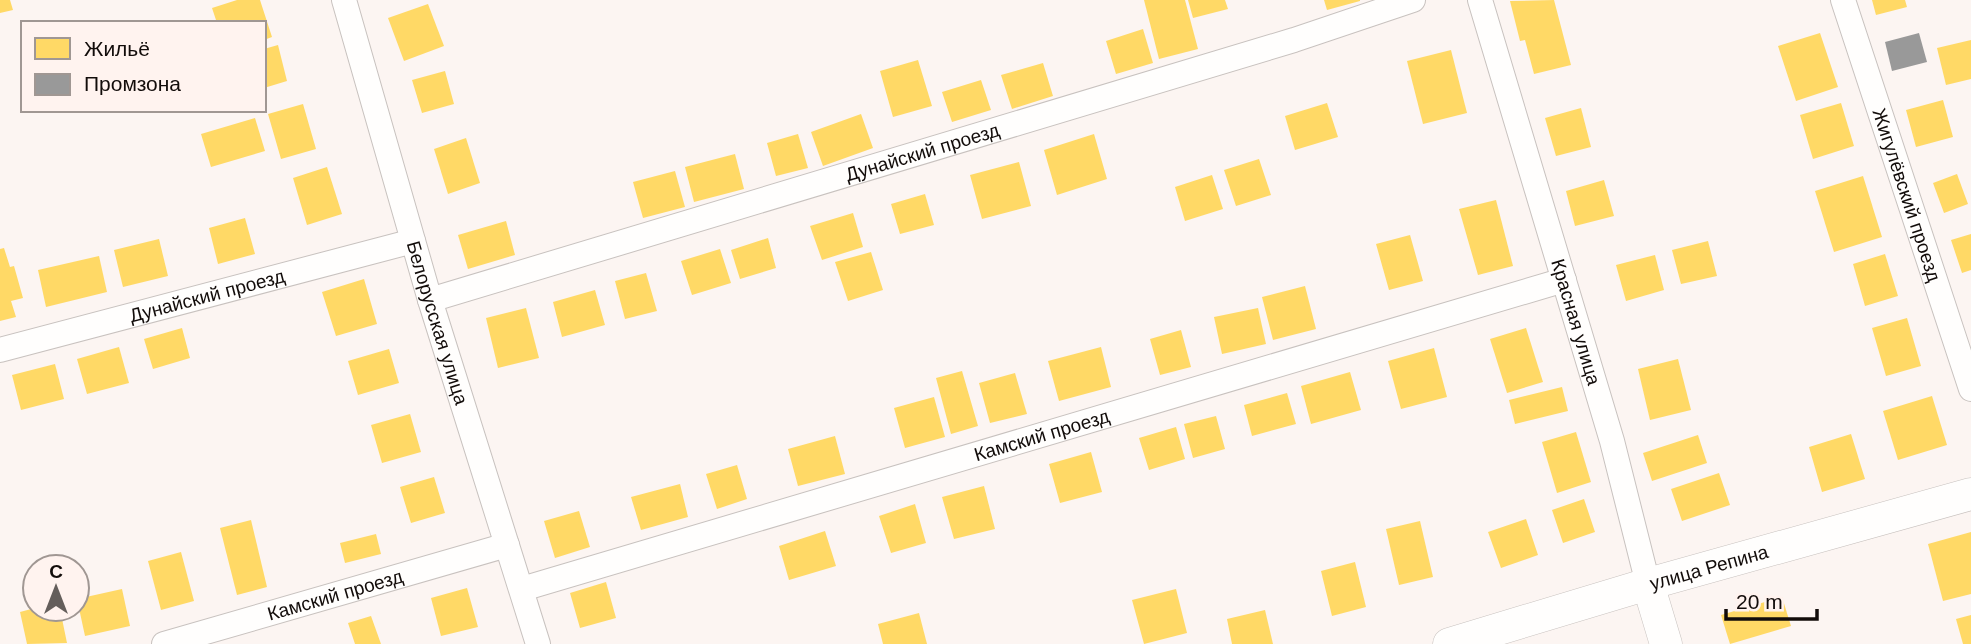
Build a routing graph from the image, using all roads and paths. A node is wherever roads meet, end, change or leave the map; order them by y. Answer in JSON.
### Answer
{"nodes":[{"id":1,"x":344,"y":0,"type":"edge"},
{"id":2,"x":1413,"y":0,"type":"edge"},
{"id":3,"x":1480,"y":0,"type":"edge"},
{"id":4,"x":1843,"y":0,"type":"edge"},
{"id":5,"x":413,"y":242,"type":"junction"},
{"id":6,"x":1564,"y":280,"type":"junction"},
{"id":7,"x":430,"y":300,"type":"junction"},
{"id":8,"x":0,"y":350,"type":"edge"},
{"id":9,"x":1971,"y":389,"type":"edge"},
{"id":10,"x":1971,"y":494,"type":"edge"},
{"id":11,"x":508,"y":545,"type":"junction"},
{"id":12,"x":1648,"y":584,"type":"junction"},
{"id":13,"x":522,"y":589,"type":"junction"},
{"id":14,"x":164,"y":644,"type":"edge"},
{"id":15,"x":538,"y":644,"type":"edge"},
{"id":16,"x":1449,"y":644,"type":"edge"},
{"id":17,"x":1666,"y":644,"type":"edge"}],
"edges":[{"from":1,"to":5,"type":"street","name":"Белорусская улица"},
{"from":2,"to":7,"type":"street","name":"Дунайский проезд"},
{"from":3,"to":6,"type":"street","name":"Красная улица"},
{"from":4,"to":9,"type":"street","name":"Жигулёвский проезд"},
{"from":5,"to":7,"type":"street","name":"Белорусская улица"},
{"from":5,"to":8,"type":"street","name":"Дунайский проезд"},
{"from":6,"to":12,"type":"street","name":"Красная улица"},
{"from":6,"to":13,"type":"street","name":"Камский проезд"},
{"from":7,"to":11,"type":"street","name":"Белорусская улица"},
{"from":10,"to":12,"type":"street","name":"улица Репина"},
{"from":11,"to":13,"type":"street","name":"Белорусская улица"},
{"from":11,"to":14,"type":"street","name":"Камский проезд"},
{"from":12,"to":16,"type":"street","name":"улица Репина"},
{"from":12,"to":17,"type":"street","name":"Красная улица"},
{"from":13,"to":15,"type":"street","name":"Белорусская улица"}]}
